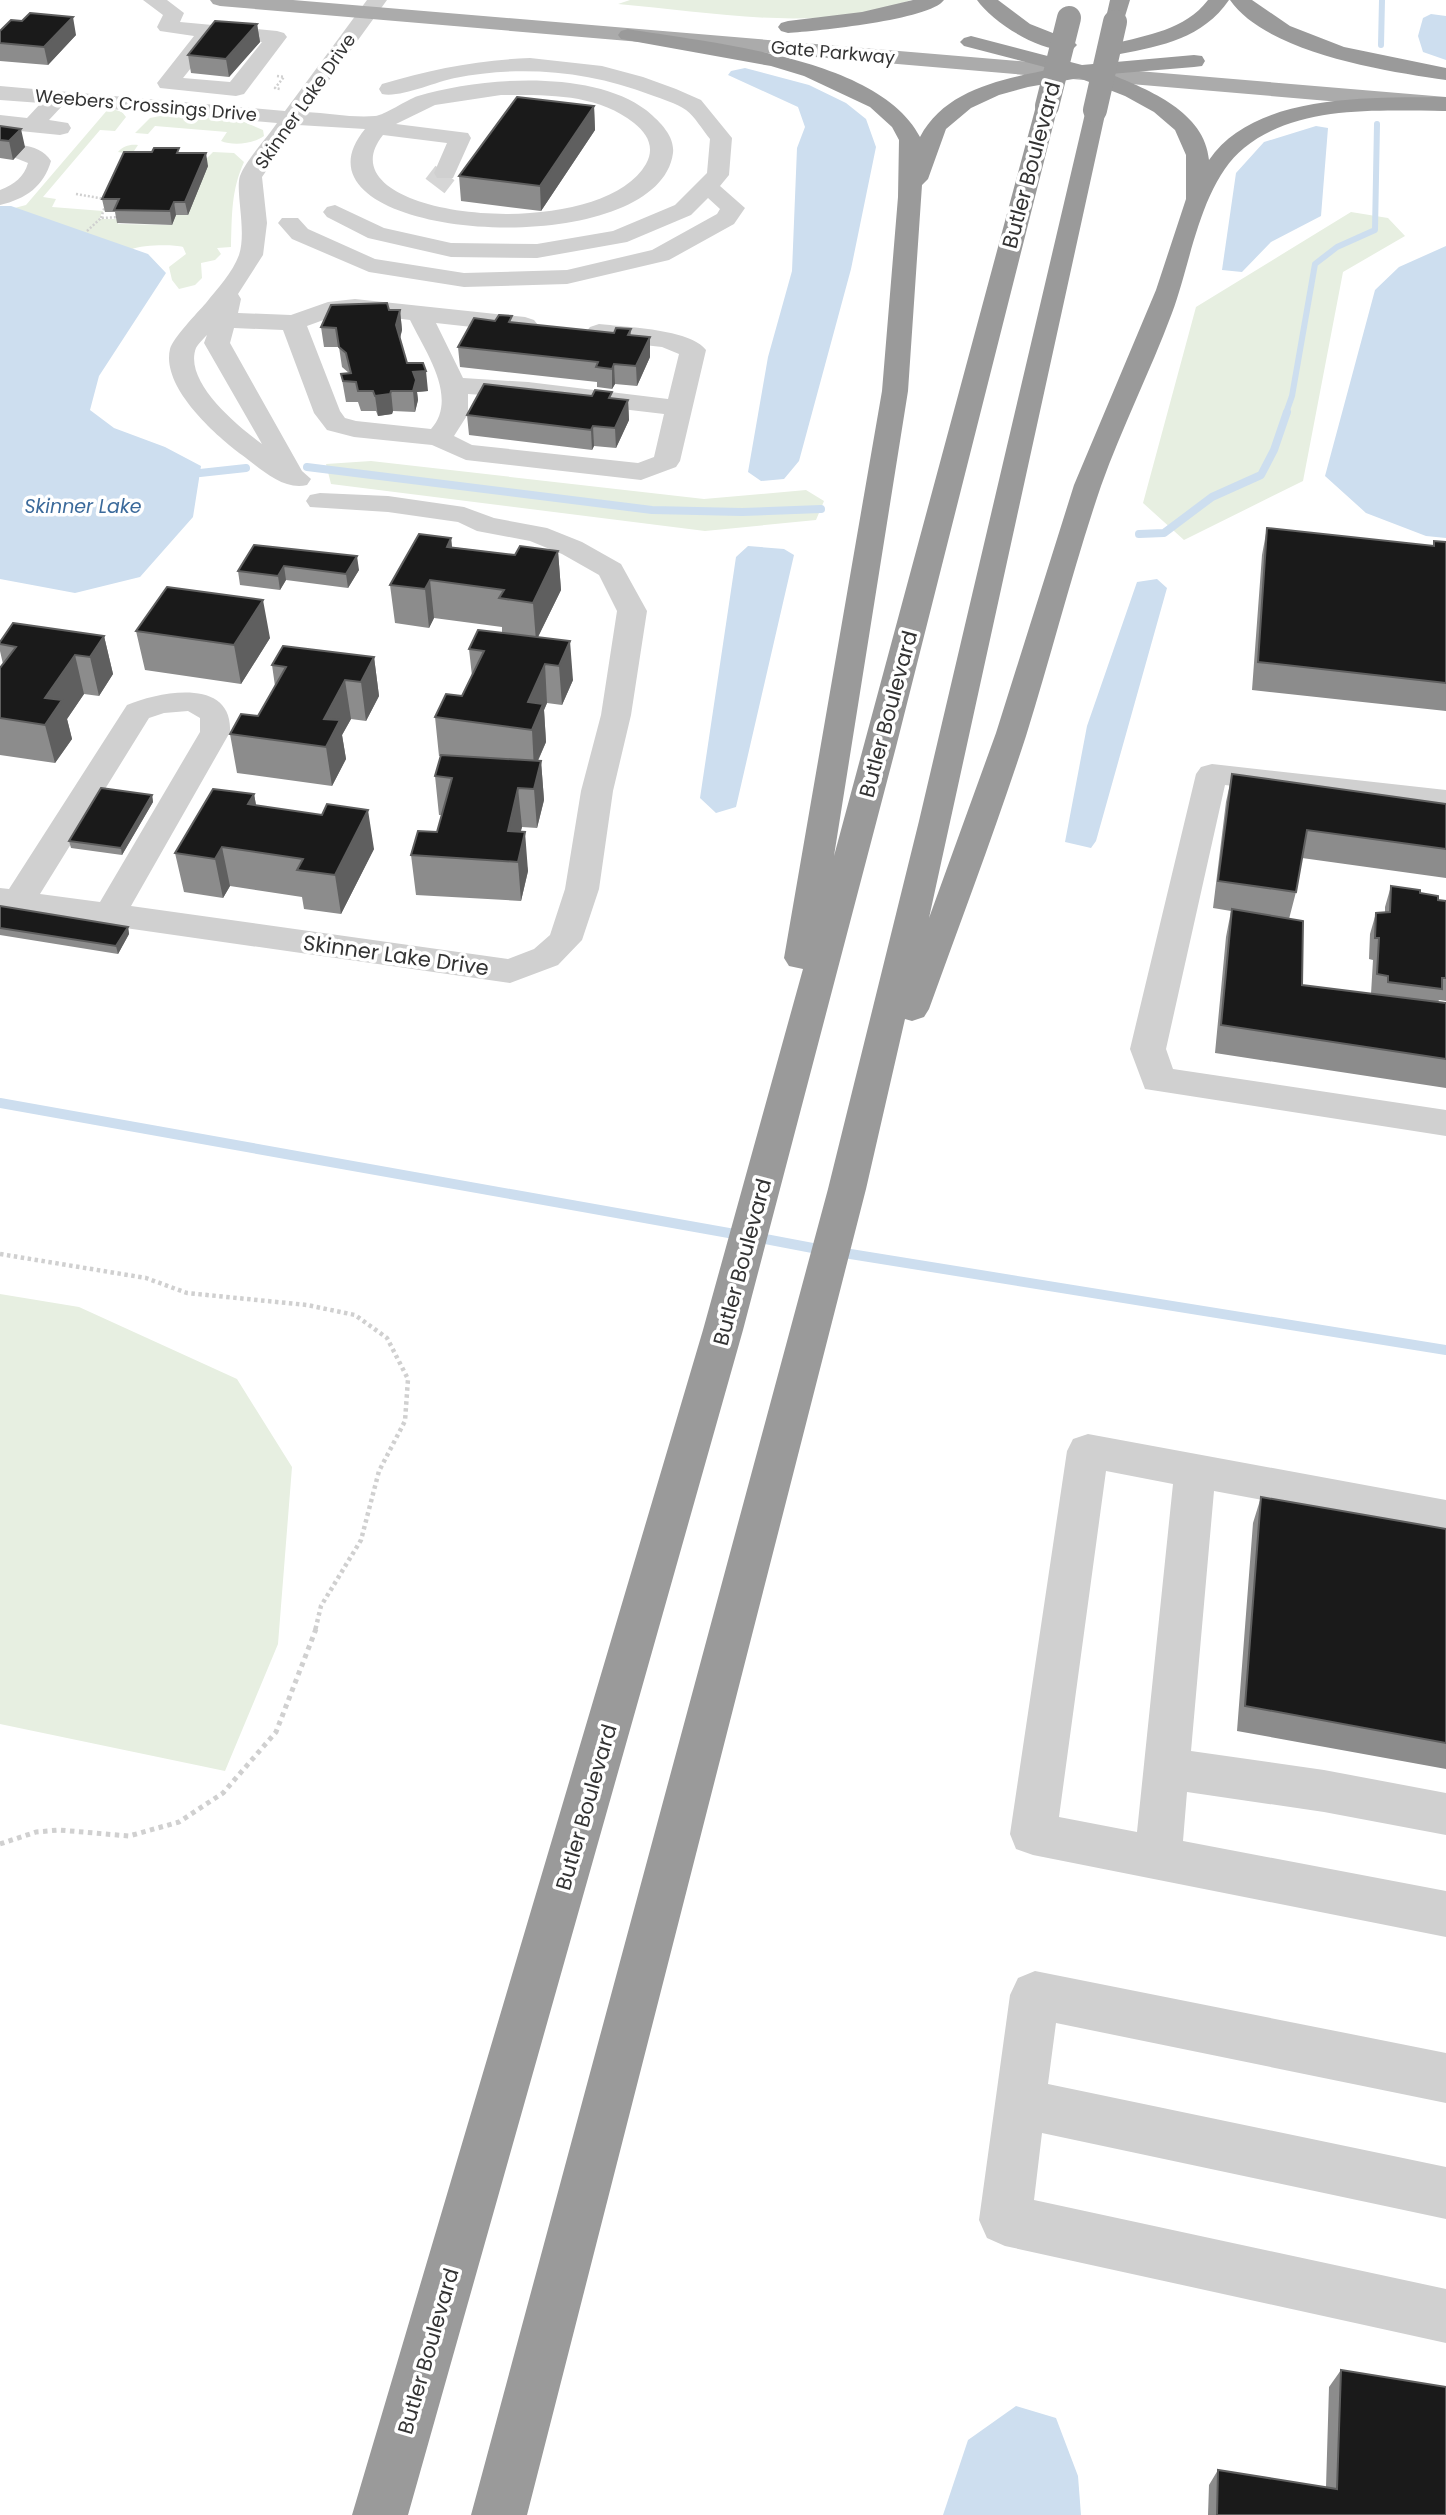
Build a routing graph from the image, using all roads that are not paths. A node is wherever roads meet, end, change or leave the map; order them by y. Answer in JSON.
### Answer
{"nodes":[{"id":1,"x":153,"y":0,"type":"edge"},
{"id":2,"x":220,"y":0,"type":"edge"},
{"id":3,"x":438,"y":0,"type":"edge"},
{"id":4,"x":934,"y":0,"type":"edge"},
{"id":5,"x":987,"y":0,"type":"edge"},
{"id":6,"x":1120,"y":0,"type":"edge"},
{"id":7,"x":1219,"y":0,"type":"edge"},
{"id":8,"x":1240,"y":0,"type":"edge"},
{"id":9,"x":372,"y":7,"type":"edge"},
{"id":10,"x":1072,"y":9,"type":"edge"},
{"id":11,"x":664,"y":17,"type":"dead end"},
{"id":12,"x":781,"y":27,"type":"joint"},
{"id":13,"x":209,"y":31,"type":"junction"},
{"id":14,"x":628,"y":35,"type":"junction"},
{"id":15,"x":879,"y":35,"type":"dead end"},
{"id":16,"x":944,"y":40,"type":"dead end"},
{"id":17,"x":971,"y":42,"type":"junction"},
{"id":18,"x":1029,"y":57,"type":"junction"},
{"id":19,"x":1084,"y":62,"type":"junction"},
{"id":20,"x":964,"y":63,"type":"junction"},
{"id":21,"x":1221,"y":63,"type":"dead end"},
{"id":22,"x":280,"y":64,"type":"dead end"},
{"id":23,"x":302,"y":65,"type":"dead end"},
{"id":24,"x":328,"y":67,"type":"junction"},
{"id":25,"x":557,"y":67,"type":"junction"},
{"id":26,"x":253,"y":68,"type":"junction"},
{"id":27,"x":1192,"y":72,"type":"junction"},
{"id":28,"x":1330,"y":72,"type":"dead end"},
{"id":29,"x":1446,"y":74,"type":"edge"},
{"id":30,"x":173,"y":76,"type":"junction"},
{"id":31,"x":1446,"y":81,"type":"edge"},
{"id":32,"x":545,"y":88,"type":"junction"},
{"id":33,"x":0,"y":93,"type":"edge"},
{"id":34,"x":59,"y":97,"type":"junction"},
{"id":35,"x":419,"y":104,"type":"junction"},
{"id":36,"x":1446,"y":104,"type":"edge"},
{"id":37,"x":289,"y":121,"type":"junction"},
{"id":38,"x":3,"y":122,"type":"edge"},
{"id":39,"x":32,"y":125,"type":"junction"},
{"id":40,"x":60,"y":128,"type":"dead end"},
{"id":41,"x":377,"y":128,"type":"junction"},
{"id":42,"x":692,"y":148,"type":"junction"},
{"id":43,"x":19,"y":175,"type":"edge"},
{"id":44,"x":707,"y":186,"type":"junction"},
{"id":45,"x":383,"y":193,"type":"junction"},
{"id":46,"x":910,"y":197,"type":"junction"},
{"id":47,"x":0,"y":198,"type":"edge"},
{"id":48,"x":1197,"y":198,"type":"junction"},
{"id":49,"x":416,"y":209,"type":"junction"},
{"id":50,"x":335,"y":212,"type":"junction"},
{"id":51,"x":255,"y":221,"type":"junction"},
{"id":52,"x":510,"y":222,"type":"junction"},
{"id":53,"x":290,"y":223,"type":"junction"},
{"id":54,"x":501,"y":251,"type":"junction"},
{"id":55,"x":494,"y":279,"type":"junction"},
{"id":56,"x":232,"y":286,"type":"junction"},
{"id":57,"x":419,"y":313,"type":"junction"},
{"id":58,"x":223,"y":320,"type":"junction"},
{"id":59,"x":293,"y":323,"type":"junction"},
{"id":60,"x":241,"y":383,"type":"junction"},
{"id":61,"x":452,"y":385,"type":"junction"},
{"id":62,"x":195,"y":392,"type":"junction"},
{"id":63,"x":679,"y":408,"type":"junction"},
{"id":64,"x":438,"y":438,"type":"junction"},
{"id":65,"x":298,"y":480,"type":"junction"},
{"id":66,"x":1446,"y":800,"type":"edge"},
{"id":67,"x":9,"y":901,"type":"edge"},
{"id":68,"x":109,"y":915,"type":"junction"},
{"id":69,"x":1446,"y":1123,"type":"edge"},
{"id":70,"x":765,"y":1178,"type":"junction"},
{"id":71,"x":848,"y":1189,"type":"junction"},
{"id":72,"x":1195,"y":1471,"type":"junction"},
{"id":73,"x":1446,"y":1517,"type":"edge"},
{"id":74,"x":1167,"y":1768,"type":"junction"},
{"id":75,"x":1446,"y":1814,"type":"edge"},
{"id":76,"x":1158,"y":1858,"type":"junction"},
{"id":77,"x":1446,"y":1914,"type":"edge"},
{"id":78,"x":1446,"y":2078,"type":"edge"},
{"id":79,"x":1019,"y":2103,"type":"junction"},
{"id":80,"x":1446,"y":2193,"type":"edge"},
{"id":81,"x":1446,"y":2316,"type":"edge"},
{"id":82,"x":424,"y":2368,"type":"junction"},
{"id":83,"x":375,"y":2515,"type":"edge"},
{"id":84,"x":380,"y":2515,"type":"edge"},
{"id":85,"x":499,"y":2515,"type":"edge"}],
"edges":[{"from":1,"to":13,"type":"street"},
{"from":2,"to":9,"type":"main road","name":"Gate Parkway"},
{"from":3,"to":11,"type":"main road"},
{"from":4,"to":12,"type":"highway"},
{"from":5,"to":19,"type":"highway"},
{"from":6,"to":71,"type":"highway","bridge":true},
{"from":7,"to":19,"type":"highway"},
{"from":8,"to":29,"type":"highway"},
{"from":9,"to":14,"type":"main road","name":"Gate Parkway"},
{"from":9,"to":24,"type":"street","name":"Skinner Lake Drive"},
{"from":10,"to":70,"type":"highway","name":"Butler Boulevard","bridge":true},
{"from":12,"to":15,"type":"main road","name":"Gate Parkway"},
{"from":13,"to":26,"type":"street"},
{"from":13,"to":30,"type":"street"},
{"from":14,"to":20,"type":"main road","name":"Gate Parkway"},
{"from":14,"to":46,"type":"highway"},
{"from":16,"to":17,"type":"main road","name":"Gate Parkway"},
{"from":17,"to":18,"type":"highway"},
{"from":17,"to":19,"type":"main road","name":"Gate Parkway"},
{"from":18,"to":19,"type":"highway"},
{"from":18,"to":20,"type":"highway"},
{"from":19,"to":20,"type":"main road","name":"Gate Parkway"},
{"from":19,"to":27,"type":"main road","name":"Gate Parkway"},
{"from":19,"to":27,"type":"highway"},
{"from":19,"to":46,"type":"highway"},
{"from":19,"to":48,"type":"highway"},
{"from":21,"to":27,"type":"main road","name":"Gate Parkway"},
{"from":22,"to":26,"type":"street"},
{"from":23,"to":24,"type":"street"},
{"from":24,"to":37,"type":"street","name":"Skinner Lake Drive"},
{"from":25,"to":32,"type":"street"},
{"from":25,"to":35,"type":"street"},
{"from":25,"to":42,"type":"street"},
{"from":26,"to":30,"type":"street"},
{"from":26,"to":30,"type":"street"},
{"from":27,"to":36,"type":"main road","name":"Gate Parkway"},
{"from":28,"to":31,"type":"main road"},
{"from":32,"to":35,"type":"street"},
{"from":32,"to":42,"type":"street"},
{"from":33,"to":34,"type":"street","name":"Weebers Crossings Drive"},
{"from":34,"to":37,"type":"street","name":"Weebers Crossings Drive"},
{"from":34,"to":39,"type":"street"},
{"from":35,"to":41,"type":"street"},
{"from":36,"to":48,"type":"highway"},
{"from":37,"to":41,"type":"street","name":"Weebers Crossings Drive"},
{"from":37,"to":51,"type":"street","name":"Skinner Lake Drive"},
{"from":38,"to":39,"type":"street"},
{"from":39,"to":40,"type":"street"},
{"from":41,"to":45,"type":"street"},
{"from":41,"to":49,"type":"street","name":"Weebers Crossings Drive"},
{"from":42,"to":44,"type":"street"},
{"from":42,"to":52,"type":"street"},
{"from":43,"to":47,"type":"street"},
{"from":44,"to":54,"type":"street"},
{"from":44,"to":55,"type":"street"},
{"from":45,"to":49,"type":"street"},
{"from":45,"to":50,"type":"street"},
{"from":46,"to":70,"type":"highway"},
{"from":48,"to":71,"type":"highway"},
{"from":49,"to":52,"type":"street"},
{"from":50,"to":53,"type":"street"},
{"from":50,"to":54,"type":"street"},
{"from":51,"to":53,"type":"street"},
{"from":51,"to":56,"type":"street","name":"Skinner Lake Drive"},
{"from":52,"to":54,"type":"street"},
{"from":53,"to":55,"type":"street"},
{"from":54,"to":55,"type":"street"},
{"from":56,"to":58,"type":"street","name":"Skinner Lake Drive"},
{"from":56,"to":62,"type":"street","name":"Skinner Lake Drive"},
{"from":57,"to":59,"type":"street"},
{"from":57,"to":61,"type":"street"},
{"from":57,"to":63,"type":"street"},
{"from":58,"to":59,"type":"street"},
{"from":58,"to":60,"type":"street","name":"Skinner Lake Drive"},
{"from":59,"to":64,"type":"street"},
{"from":60,"to":62,"type":"street"},
{"from":60,"to":65,"type":"street","name":"Skinner Lake Drive"},
{"from":61,"to":63,"type":"street"},
{"from":61,"to":64,"type":"street"},
{"from":62,"to":65,"type":"street","name":"Skinner Lake Drive"},
{"from":63,"to":64,"type":"street"},
{"from":65,"to":68,"type":"street","name":"Skinner Lake Drive"},
{"from":66,"to":69,"type":"street"},
{"from":67,"to":68,"type":"street","name":"Skinner Lake Drive"},
{"from":67,"to":68,"type":"street"},
{"from":70,"to":82,"type":"highway","name":"Butler Boulevard"},
{"from":71,"to":85,"type":"highway"},
{"from":72,"to":73,"type":"street"},
{"from":72,"to":74,"type":"street"},
{"from":72,"to":76,"type":"street"},
{"from":74,"to":75,"type":"street"},
{"from":74,"to":76,"type":"street"},
{"from":76,"to":77,"type":"street"},
{"from":78,"to":79,"type":"street"},
{"from":79,"to":80,"type":"street"},
{"from":79,"to":81,"type":"street"},
{"from":82,"to":83,"type":"highway"},
{"from":82,"to":84,"type":"highway","name":"Butler Boulevard"}]}
